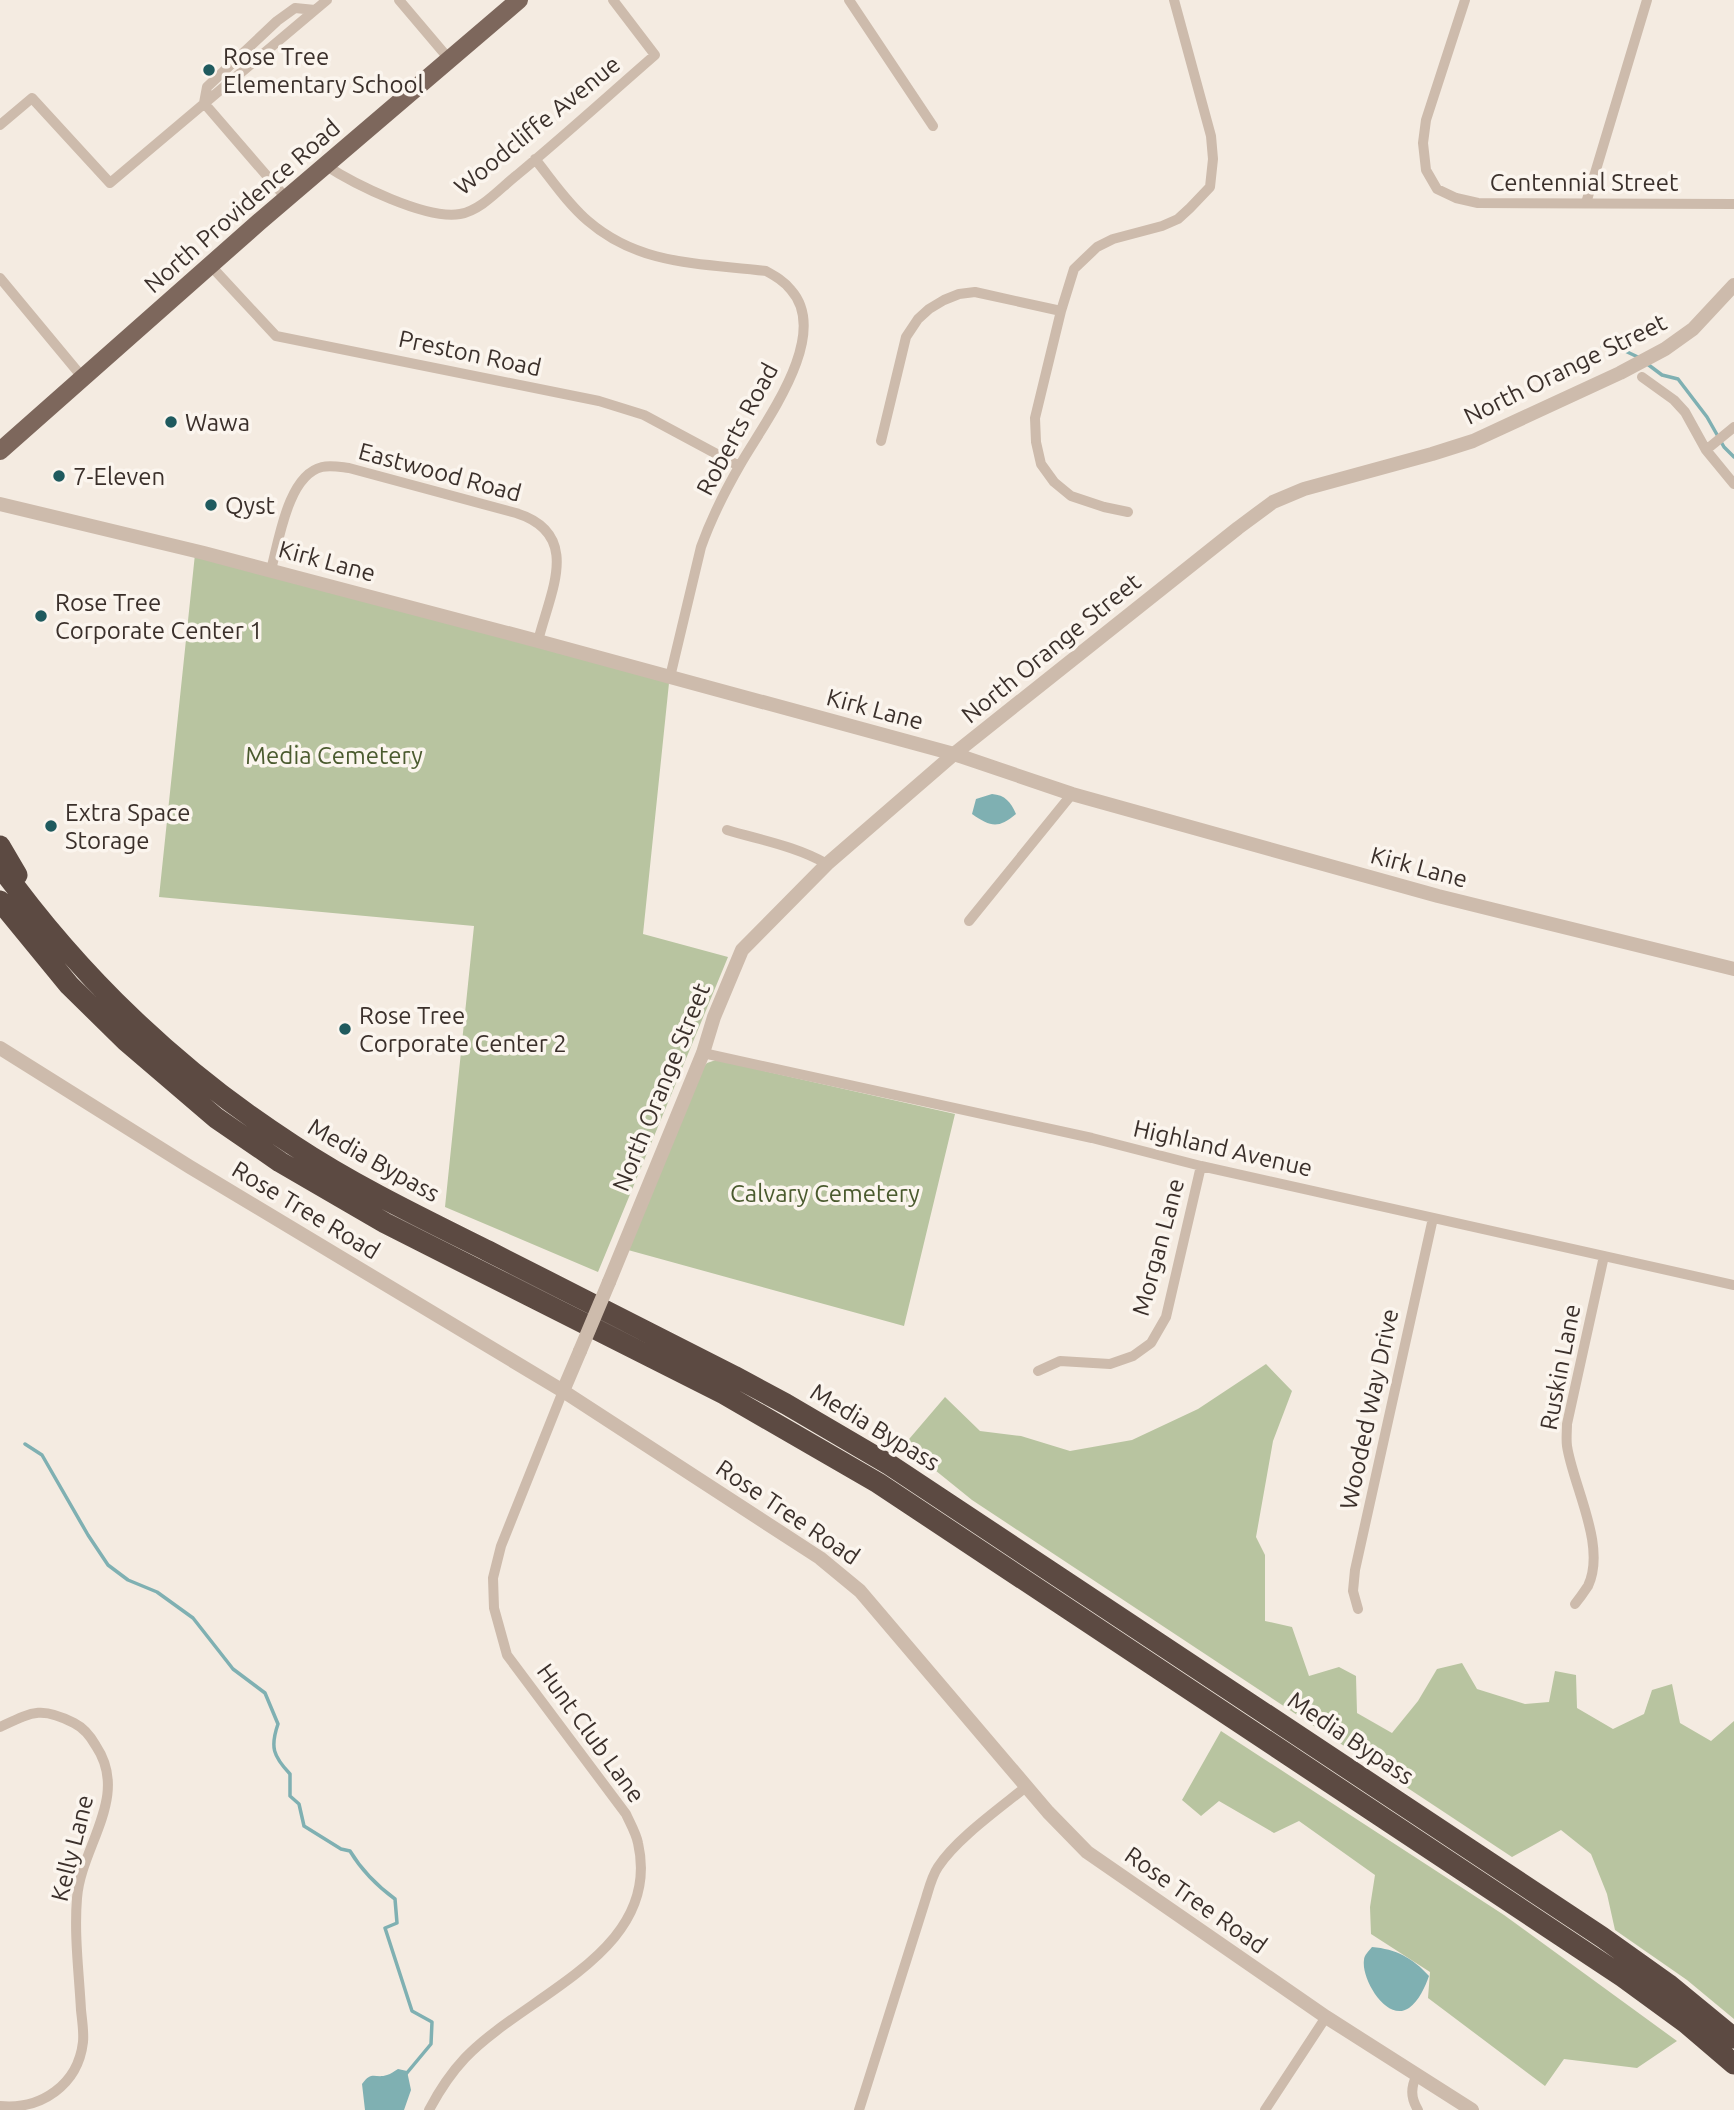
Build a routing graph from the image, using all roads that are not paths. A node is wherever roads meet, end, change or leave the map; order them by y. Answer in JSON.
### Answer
{"nodes":[{"id":1,"x":327,"y":0,"type":"edge"},
{"id":2,"x":399,"y":0,"type":"edge"},
{"id":3,"x":519,"y":0,"type":"edge"},
{"id":4,"x":613,"y":0,"type":"edge"},
{"id":5,"x":849,"y":0,"type":"edge"},
{"id":6,"x":1174,"y":0,"type":"edge"},
{"id":7,"x":1465,"y":0,"type":"edge"},
{"id":8,"x":1647,"y":0,"type":"edge"},
{"id":9,"x":449,"y":59,"type":"junction"},
{"id":10,"x":204,"y":103,"type":"junction"},
{"id":11,"x":0,"y":125,"type":"edge"},
{"id":12,"x":933,"y":126,"type":"dead end"},
{"id":13,"x":535,"y":159,"type":"junction"},
{"id":14,"x":325,"y":165,"type":"junction"},
{"id":15,"x":286,"y":198,"type":"junction"},
{"id":16,"x":1586,"y":203,"type":"junction"},
{"id":17,"x":1734,"y":204,"type":"edge"},
{"id":18,"x":210,"y":265,"type":"junction"},
{"id":19,"x":0,"y":278,"type":"edge"},
{"id":20,"x":1734,"y":285,"type":"edge"},
{"id":21,"x":1061,"y":311,"type":"junction"},
{"id":22,"x":1642,"y":377,"type":"dead end"},
{"id":23,"x":83,"y":379,"type":"junction"},
{"id":24,"x":1732,"y":429,"type":"edge"},
{"id":25,"x":881,"y":441,"type":"dead end"},
{"id":26,"x":1711,"y":447,"type":"junction"},
{"id":27,"x":0,"y":451,"type":"edge"},
{"id":28,"x":739,"y":466,"type":"junction"},
{"id":29,"x":1734,"y":484,"type":"edge"},
{"id":30,"x":0,"y":504,"type":"edge"},
{"id":31,"x":1128,"y":512,"type":"dead end"},
{"id":32,"x":271,"y":570,"type":"junction"},
{"id":33,"x":538,"y":641,"type":"junction"},
{"id":34,"x":670,"y":677,"type":"junction"},
{"id":35,"x":954,"y":754,"type":"junction"},
{"id":36,"x":1072,"y":794,"type":"junction"},
{"id":37,"x":727,"y":830,"type":"dead end"},
{"id":38,"x":0,"y":846,"type":"edge"},
{"id":39,"x":827,"y":864,"type":"junction"},
{"id":40,"x":0,"y":866,"type":"edge"},
{"id":41,"x":0,"y":901,"type":"edge"},
{"id":42,"x":0,"y":921,"type":"edge"},
{"id":43,"x":969,"y":921,"type":"dead end"},
{"id":44,"x":60,"y":942,"type":"junction"},
{"id":45,"x":1734,"y":969,"type":"edge"},
{"id":46,"x":97,"y":1013,"type":"junction"},
{"id":47,"x":0,"y":1048,"type":"edge"},
{"id":48,"x":703,"y":1053,"type":"junction"},
{"id":49,"x":1200,"y":1166,"type":"junction"},
{"id":50,"x":1433,"y":1218,"type":"junction"},
{"id":51,"x":1604,"y":1256,"type":"junction"},
{"id":52,"x":1734,"y":1285,"type":"edge"},
{"id":53,"x":1038,"y":1371,"type":"dead end"},
{"id":54,"x":563,"y":1391,"type":"junction"},
{"id":55,"x":1575,"y":1604,"type":"dead end"},
{"id":56,"x":1358,"y":1609,"type":"dead end"},
{"id":57,"x":0,"y":1727,"type":"edge"},
{"id":58,"x":1027,"y":1786,"type":"junction"},
{"id":59,"x":1326,"y":2017,"type":"junction"},
{"id":60,"x":1734,"y":2038,"type":"edge"},
{"id":61,"x":1734,"y":2064,"type":"edge"},
{"id":62,"x":1417,"y":2074,"type":"junction"},
{"id":63,"x":0,"y":2106,"type":"edge"},
{"id":64,"x":429,"y":2110,"type":"edge"},
{"id":65,"x":859,"y":2110,"type":"edge"},
{"id":66,"x":1265,"y":2110,"type":"edge"},
{"id":67,"x":1418,"y":2110,"type":"edge"},
{"id":68,"x":1472,"y":2110,"type":"edge"}],
"edges":[{"from":1,"to":10,"type":"street"},
{"from":2,"to":9,"type":"street"},
{"from":3,"to":9,"type":"main road","name":"North Providence Road"},
{"from":4,"to":13,"type":"street","name":"Woodcliffe Avenue"},
{"from":5,"to":12,"type":"street"},
{"from":6,"to":21,"type":"street"},
{"from":7,"to":16,"type":"street","name":"Centennial Street"},
{"from":8,"to":16,"type":"street"},
{"from":9,"to":14,"type":"main road","name":"North Providence Road"},
{"from":10,"to":11,"type":"street"},
{"from":10,"to":15,"type":"street"},
{"from":13,"to":14,"type":"street","name":"Woodcliffe Avenue"},
{"from":13,"to":28,"type":"street","name":"Roberts Road"},
{"from":14,"to":15,"type":"main road","name":"North Providence Road"},
{"from":15,"to":18,"type":"main road","name":"North Providence Road"},
{"from":16,"to":17,"type":"street","name":"Centennial Street"},
{"from":18,"to":23,"type":"main road","name":"North Providence Road"},
{"from":18,"to":28,"type":"street","name":"Preston Road"},
{"from":19,"to":23,"type":"street"},
{"from":20,"to":35,"type":"street","name":"North Orange Street"},
{"from":21,"to":25,"type":"street"},
{"from":21,"to":31,"type":"street"},
{"from":22,"to":26,"type":"street"},
{"from":23,"to":27,"type":"main road","name":"North Providence Road"},
{"from":24,"to":26,"type":"street"},
{"from":26,"to":29,"type":"street"},
{"from":28,"to":34,"type":"street","name":"Roberts Road"},
{"from":30,"to":32,"type":"street","name":"Kirk Lane"},
{"from":32,"to":33,"type":"street","name":"Kirk Lane"},
{"from":32,"to":33,"type":"street","name":"Eastwood Road"},
{"from":33,"to":34,"type":"street","name":"Kirk Lane"},
{"from":34,"to":35,"type":"street","name":"Kirk Lane"},
{"from":35,"to":36,"type":"street","name":"Kirk Lane"},
{"from":35,"to":39,"type":"street","name":"North Orange Street"},
{"from":36,"to":43,"type":"street"},
{"from":36,"to":45,"type":"street","name":"Kirk Lane"},
{"from":37,"to":39,"type":"street"},
{"from":38,"to":44,"type":"highway"},
{"from":39,"to":48,"type":"street","name":"North Orange Street"},
{"from":40,"to":44,"type":"highway","name":"Media Bypass"},
{"from":41,"to":46,"type":"highway","name":"Media Bypass"},
{"from":42,"to":46,"type":"highway"},
{"from":44,"to":60,"type":"highway","name":"Media Bypass"},
{"from":46,"to":61,"type":"highway","name":"Media Bypass"},
{"from":47,"to":54,"type":"street","name":"Rose Tree Road"},
{"from":48,"to":49,"type":"street","name":"Highland Avenue"},
{"from":48,"to":54,"type":"street","name":"North Orange Street","bridge":true},
{"from":49,"to":50,"type":"street","name":"Highland Avenue"},
{"from":49,"to":53,"type":"street","name":"Morgan Lane"},
{"from":50,"to":51,"type":"street","name":"Highland Avenue"},
{"from":50,"to":56,"type":"street","name":"Wooded Way Drive"},
{"from":51,"to":52,"type":"street","name":"Highland Avenue"},
{"from":51,"to":55,"type":"street","name":"Ruskin Lane"},
{"from":54,"to":58,"type":"street","name":"Rose Tree Road"},
{"from":54,"to":64,"type":"street","name":"Hunt Club Lane"},
{"from":57,"to":63,"type":"street","name":"Kelly Lane"},
{"from":58,"to":59,"type":"street","name":"Rose Tree Road"},
{"from":58,"to":65,"type":"street"},
{"from":59,"to":62,"type":"street","name":"Rose Tree Road"},
{"from":59,"to":66,"type":"street"},
{"from":62,"to":67,"type":"street"},
{"from":62,"to":68,"type":"street","name":"Rose Tree Road"}]}
